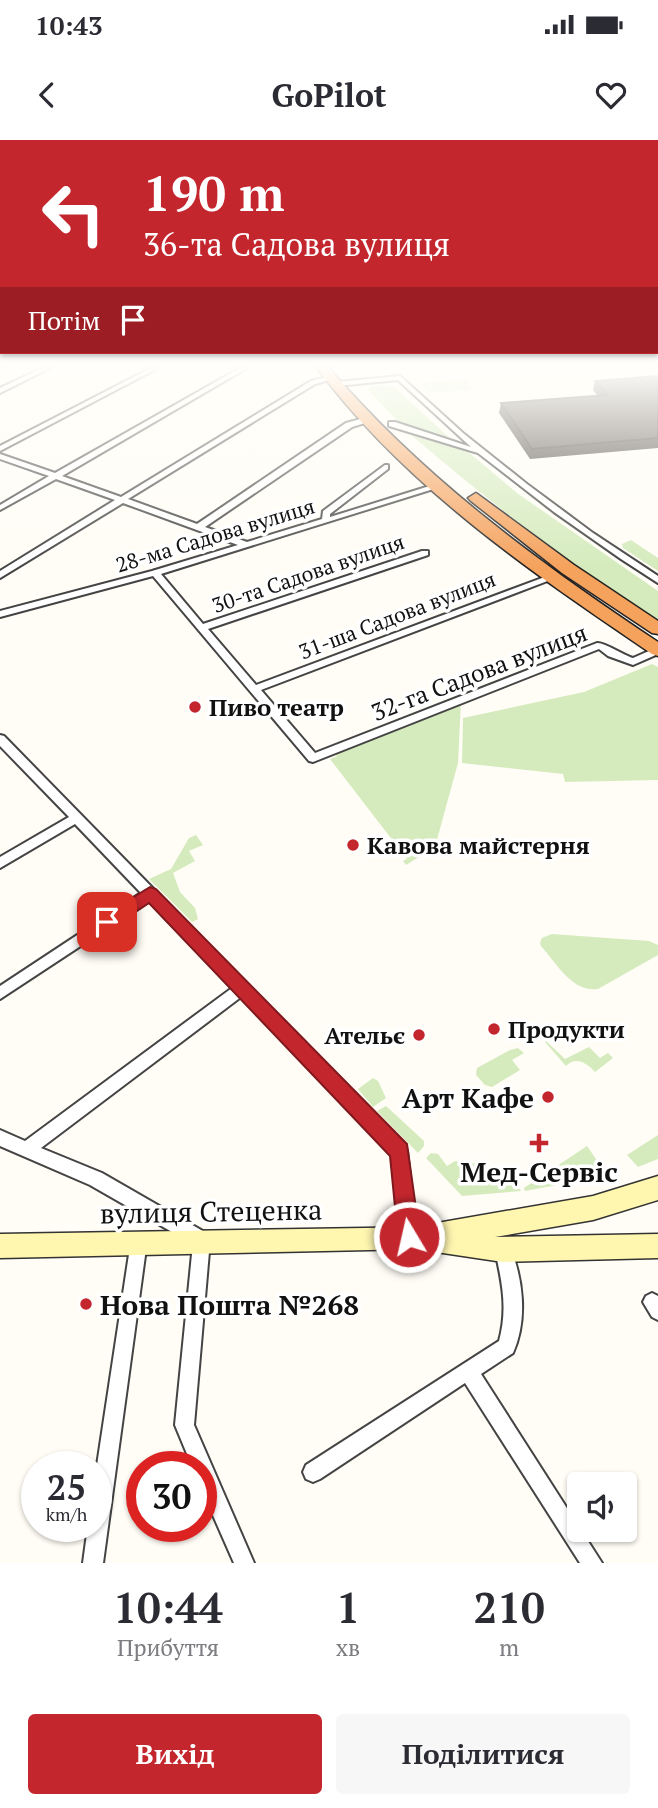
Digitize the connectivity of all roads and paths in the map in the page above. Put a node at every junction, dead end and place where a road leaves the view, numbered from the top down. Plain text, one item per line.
1 (28, 434) edge
2 (129, 434) edge
3 (229, 434) edge
4 (335, 434) edge
5 (384, 434) edge
6 (404, 434) edge
7 (429, 434) edge
8 (461, 434) edge
9 (0, 449) edge
10 (480, 452) junction
11 (0, 456) edge
12 (385, 467) dead end
13 (58, 475) junction
14 (439, 486) junction
15 (125, 499) junction
16 (0, 508) edge
17 (326, 520) junction
18 (199, 527) junction
19 (244, 544) junction
20 (425, 553) dead end
21 (155, 573) junction
22 (0, 575) edge
23 (553, 577) junction
24 (658, 580) edge
25 (0, 614) edge
26 (203, 627) junction
27 (658, 629) edge
28 (658, 650) edge
29 (255, 689) junction
30 (0, 739) edge
31 (5, 753) edge
32 (77, 818) junction
33 (0, 863) edge
34 (150, 894) junction
35 (242, 988) junction
36 (0, 993) edge
37 (0, 1138) edge
38 (27, 1149) junction
39 (658, 1188) edge
40 (416, 1237) junction
41 (202, 1240) junction
42 (139, 1241) junction
43 (0, 1246) edge
44 (658, 1247) edge
45 (503, 1250) junction
46 (468, 1371) junction
47 (313, 1472) dead end
48 (93, 1563) edge
49 (244, 1563) edge
50 (592, 1563) edge

1 - 9 street
2 - 13 street
3 - 15 street
4 - 18 street
5 - 14 highway
6 - 27 highway
7 - 10 street
8 - 10 street
10 - 24 street
11 - 13 street
12 - 17 street
13 - 15 street
13 - 16 street
14 - 17 street, 28-ма Садова вулиця
14 - 23 highway
15 - 18 street
15 - 22 street
17 - 19 street, 28-ма Садова вулиця
18 - 19 street
19 - 21 street, 28-ма Садова вулиця
20 - 26 street, 30-та Садова вулиця
21 - 25 street, 28-ма Садова вулиця
21 - 26 street
23 - 28 highway
23 - 29 street, 31-ша Садова вулиця
26 - 29 street
28 - 29 street, 32-га Садова вулиця
30 - 31 street
31 - 32 street
32 - 33 street
32 - 34 street
34 - 35 street
34 - 36 street
35 - 38 street
35 - 40 street
37 - 38 street
38 - 41 street
39 - 40 main road, вулиця Стеценка
40 - 41 main road, вулиця Стеценка
40 - 45 main road, вулиця Стеценка
41 - 42 main road, вулиця Стеценка
41 - 49 street
42 - 43 main road, вулиця Стеценка
42 - 48 street
44 - 45 main road, вулиця Стеценка
45 - 46 street
46 - 47 street
46 - 50 street

